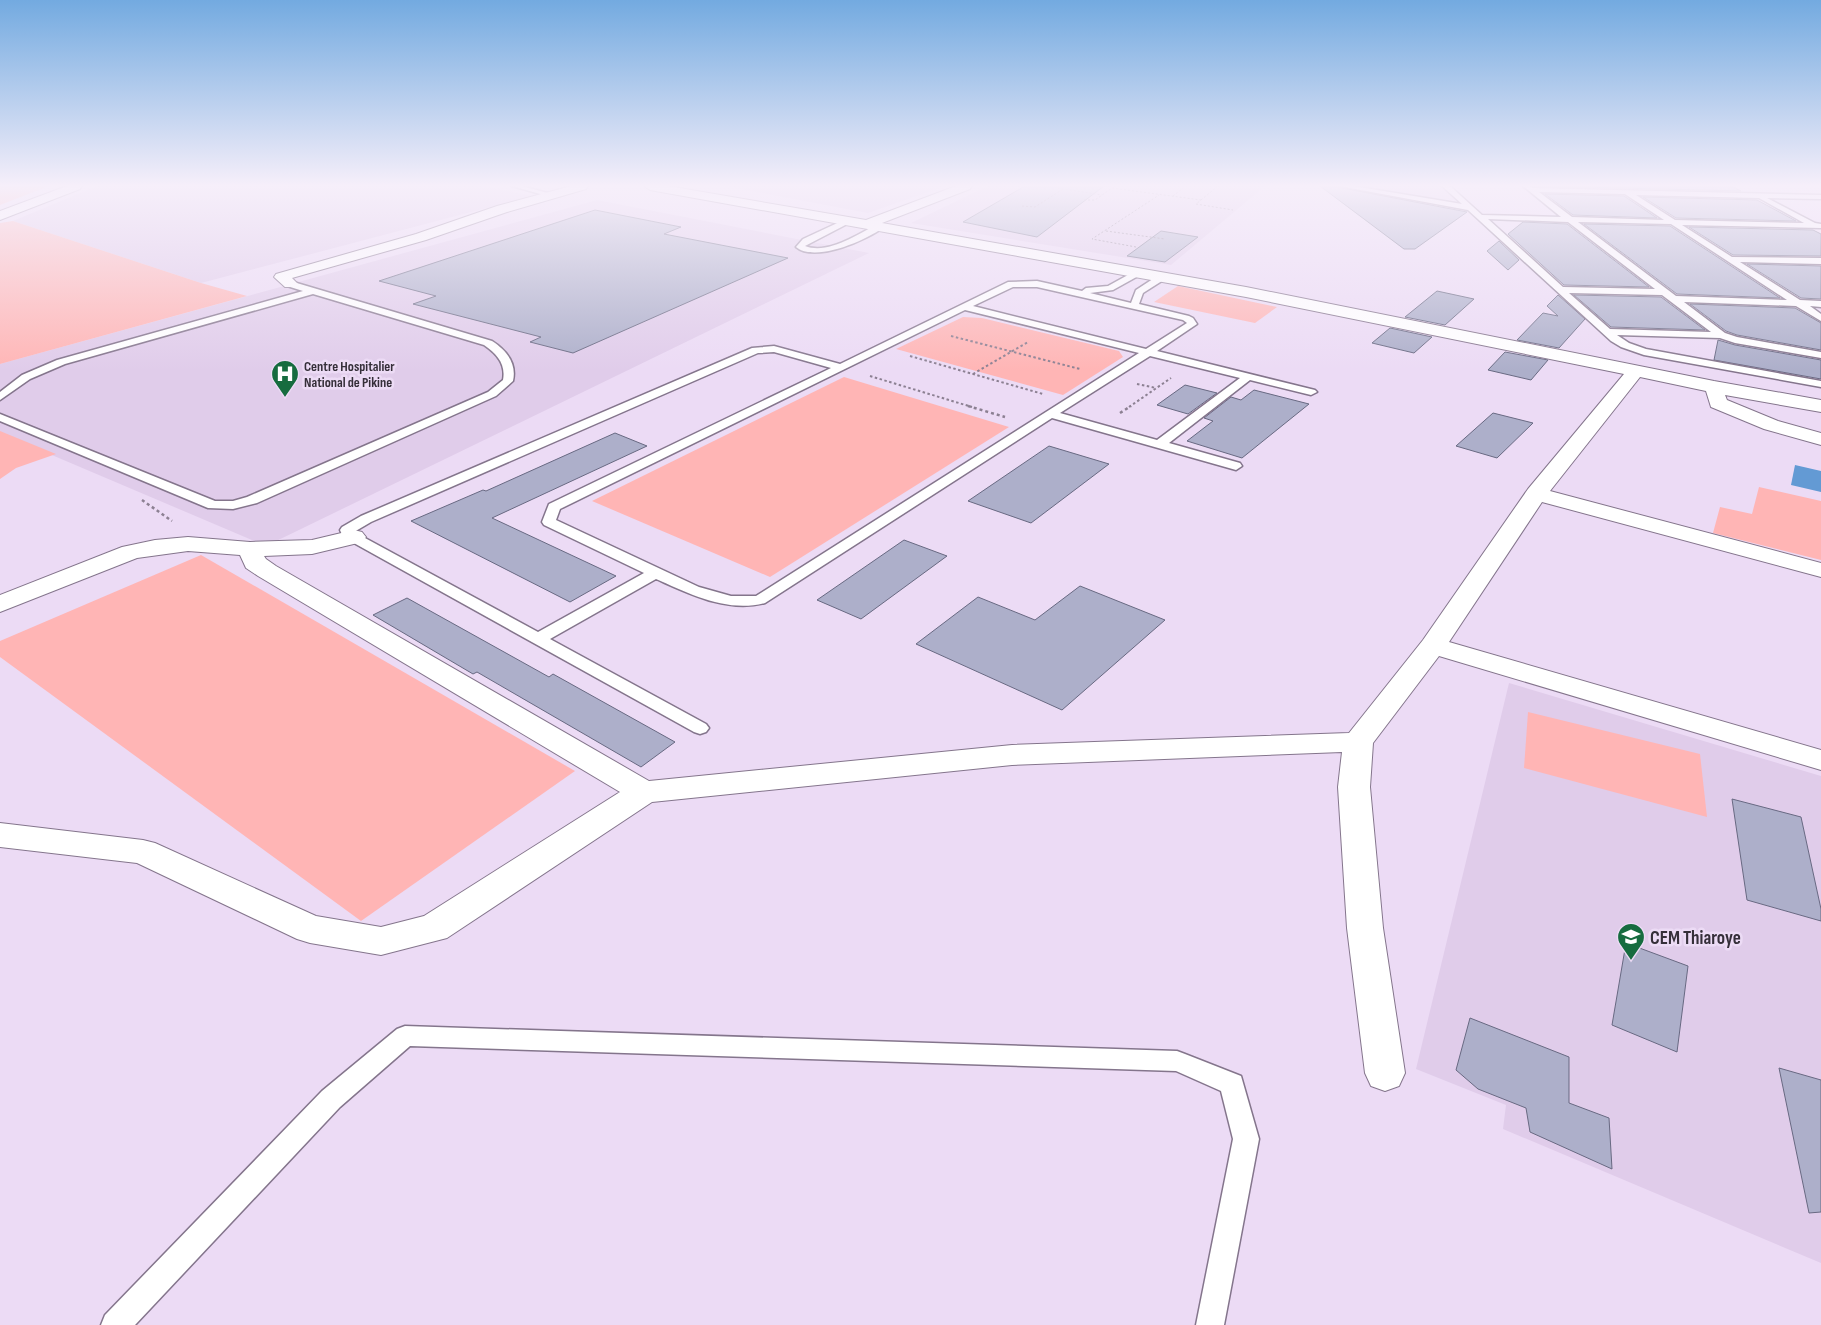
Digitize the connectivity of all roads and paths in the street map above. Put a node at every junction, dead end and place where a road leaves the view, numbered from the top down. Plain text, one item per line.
1 (383, 248) edge
2 (801, 248) edge
3 (830, 248) edge
4 (1000, 248) edge
5 (1515, 248) edge
6 (1607, 248) edge
7 (1713, 248) edge
8 (1729, 258) junction
9 (1821, 261) edge
10 (1137, 273) junction
11 (1162, 277) junction
12 (290, 284) joint
13 (1561, 290) junction
14 (312, 291) junction
15 (1070, 292) junction
16 (1664, 292) junction
17 (1676, 300) junction
18 (1799, 304) junction
19 (1821, 304) edge
20 (1134, 306) junction
21 (964, 307) junction
22 (1821, 318) edge
23 (921, 328) junction
24 (1052, 328) junction
25 (1608, 332) junction
26 (1721, 335) junction
27 (880, 348) junction
28 (1149, 351) junction
29 (1012, 352) junction
30 (1821, 355) edge
31 (1194, 362) junction
32 (840, 367) junction
33 (1636, 371) junction
34 (972, 374) junction
35 (1108, 376) junction
36 (1249, 376) junction
37 (1821, 384) edge
38 (1714, 387) junction
39 (1156, 388) junction
40 (1312, 392) dead end
41 (0, 397) edge
42 (1068, 401) junction
43 (1821, 406) edge
44 (1049, 414) junction
45 (0, 417) edge
46 (1126, 418) dead end
47 (1032, 426) junction
48 (1821, 439) edge
49 (1159, 445) junction
50 (1236, 466) dead end
51 (1536, 494) junction
52 (354, 537) junction
53 (250, 550) junction
54 (1821, 570) edge
55 (655, 573) junction
56 (0, 604) edge
57 (540, 638) junction
58 (1433, 646) junction
59 (700, 728) dead end
60 (1358, 742) junction
61 (1821, 760) edge
62 (644, 792) junction
63 (0, 835) edge
64 (1385, 1073) dead end
65 (115, 1325) edge
66 (1210, 1325) edge

1 - 12 street
2 - 3 lane
4 - 10 street
5 - 13 lane
6 - 16 lane
7 - 8 lane
8 - 9 lane
8 - 18 lane
10 - 11 street
10 - 15 lane
11 - 20 lane
11 - 33 street
12 - 14 lane
13 - 16 lane
13 - 25 lane
14 - 41 lane
14 - 45 lane
15 - 20 lane
15 - 21 lane
16 - 17 lane
17 - 18 lane
17 - 26 lane
18 - 19 lane
18 - 22 lane
20 - 28 lane
21 - 23 lane
21 - 24 lane
23 - 27 lane
23 - 29 path
24 - 28 lane
24 - 29 path
25 - 26 lane
25 - 37 lane
26 - 30 lane
27 - 32 lane
27 - 34 path
28 - 31 lane
28 - 35 lane
29 - 34 path
29 - 35 path
31 - 36 lane
31 - 39 path
32 - 47 path
32 - 52 lane
32 - 55 lane
33 - 38 street
33 - 51 street
34 - 42 path
35 - 39 path
35 - 42 lane
36 - 40 lane
36 - 49 lane
38 - 43 street
38 - 48 street
39 - 46 path
42 - 44 lane
44 - 47 lane
44 - 49 lane
47 - 55 lane
49 - 50 lane
51 - 54 street
51 - 58 street
52 - 53 street
52 - 57 lane
53 - 56 street
53 - 62 street
55 - 57 lane
57 - 59 lane
58 - 60 street
58 - 61 street
60 - 62 street
60 - 64 street
62 - 63 street
65 - 66 lane

